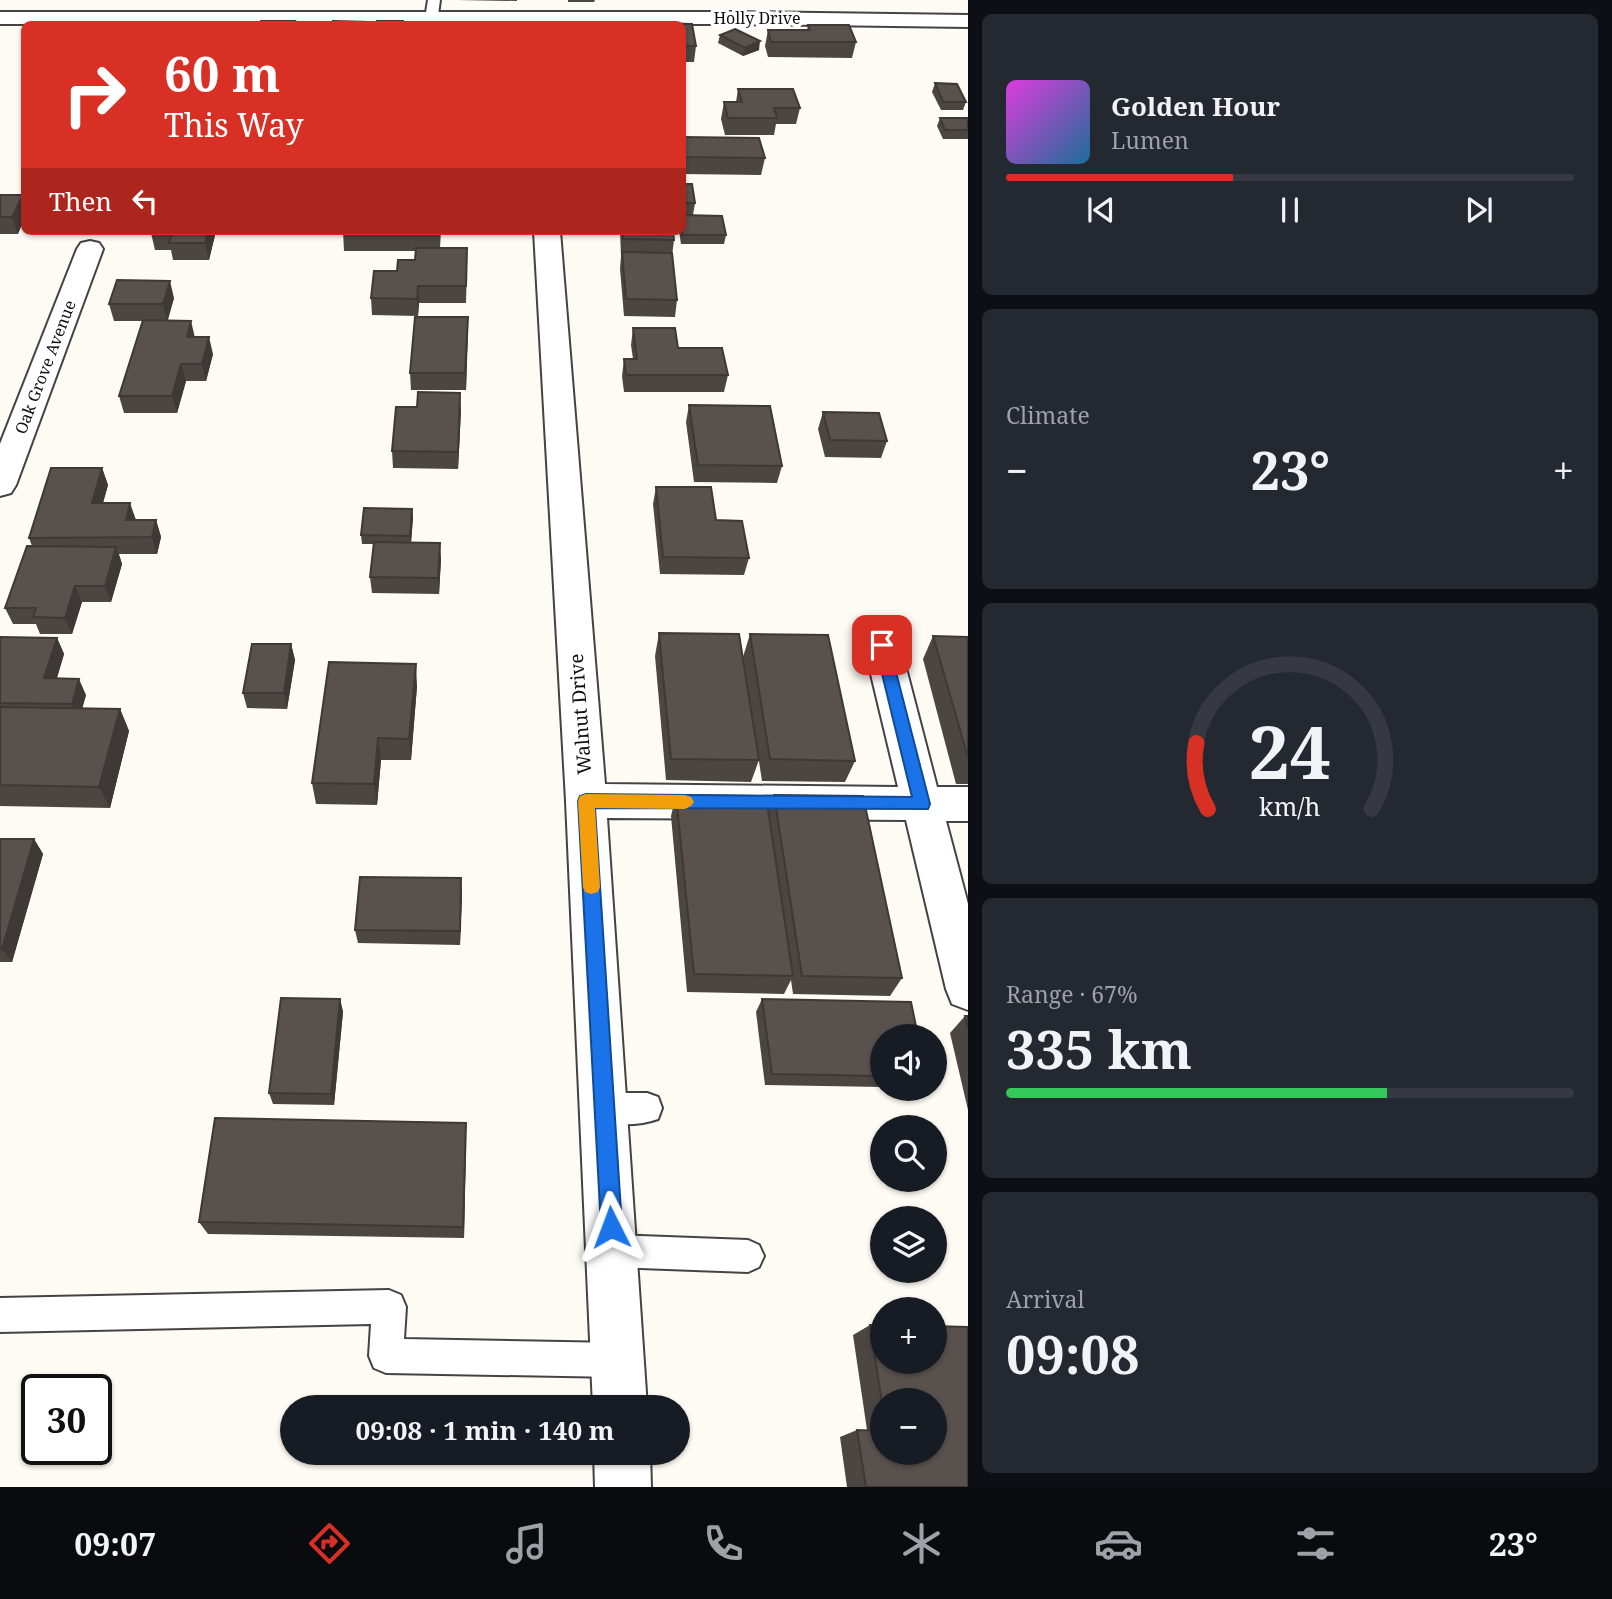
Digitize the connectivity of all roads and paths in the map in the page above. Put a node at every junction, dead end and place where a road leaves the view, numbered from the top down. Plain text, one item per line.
1 (177, 9) edge
2 (732, 9) edge
3 (433, 10) edge
4 (0, 18) edge
5 (525, 21) edge
6 (548, 21) edge
7 (968, 21) edge
8 (547, 235) edge
9 (90, 249) dead end
10 (0, 485) edge
11 (882, 645) dead end
12 (586, 801) junction
13 (922, 804) junction
14 (968, 804) edge
15 (968, 989) edge
16 (604, 1108) junction
17 (647, 1108) dead end
18 (613, 1251) junction
19 (748, 1256) dead end
20 (0, 1315) edge
21 (618, 1360) junction
22 (619, 1395) edge
23 (622, 1465) edge
24 (623, 1487) edge

1 - 3 street, Holly Drive
1 - 4 street, Holly Drive
2 - 6 street, Holly Drive
2 - 7 street, Holly Drive
3 - 5 street, Holly Drive
8 - 12 street, Walnut Drive
9 - 10 street, Oak Grove Avenue
11 - 13 street
12 - 13 street
12 - 16 street, Walnut Drive
13 - 14 street
13 - 15 street
16 - 17 lane
16 - 18 street, Walnut Drive
18 - 19 lane
18 - 21 street, Walnut Drive
20 - 21 lane
21 - 22 street, Walnut Drive
23 - 24 street

